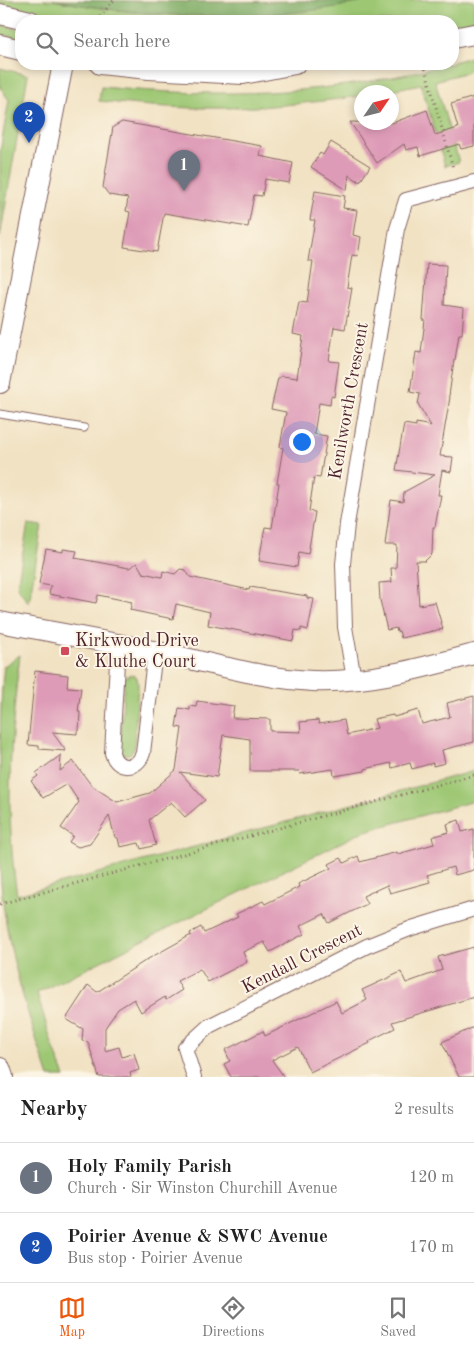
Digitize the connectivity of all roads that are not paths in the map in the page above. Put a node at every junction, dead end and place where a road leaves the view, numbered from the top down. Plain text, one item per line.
1 (0, 14) edge
2 (15, 18) edge
3 (474, 34) edge
4 (459, 37) edge
5 (0, 45) edge
6 (15, 49) edge
7 (61, 70) edge
8 (168, 70) edge
9 (263, 70) edge
10 (474, 182) edge
11 (0, 384) edge
12 (0, 414) edge
13 (84, 428) dead end
14 (0, 622) edge
15 (118, 644) junction
16 (155, 652) junction
17 (474, 654) edge
18 (354, 679) junction
19 (474, 909) edge
20 (0, 1068) edge
21 (3, 1077) edge
22 (194, 1077) edge

1 - 2 main road
3 - 4 main road
5 - 6 main road
7 - 11 main road
8 - 9 main road
10 - 18 street, Kenilworth Crescent
12 - 13 lane
14 - 15 main road
15 - 16 main road
15 - 16 street
16 - 18 main road
17 - 18 main road
19 - 22 street, Kendall Crescent
20 - 21 main road

